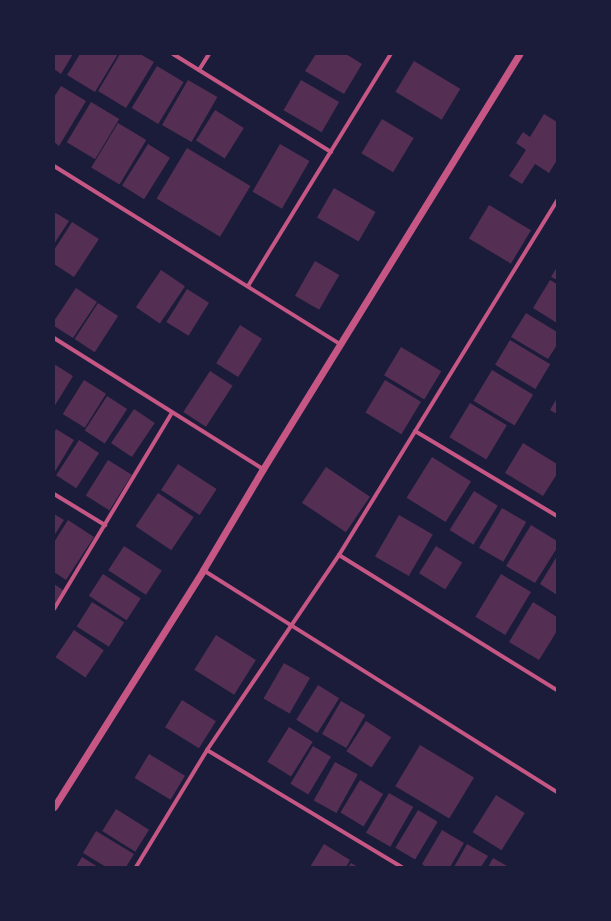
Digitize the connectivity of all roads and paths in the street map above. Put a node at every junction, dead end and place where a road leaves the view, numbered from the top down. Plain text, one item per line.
1 (173, 54) edge
2 (209, 54) edge
3 (390, 54) edge
4 (519, 54) edge
5 (199, 70) junction
6 (331, 152) junction
7 (54, 166) edge
8 (557, 201) edge
9 (248, 286) junction
10 (54, 338) edge
11 (340, 344) junction
12 (172, 413) junction
13 (415, 431) junction
14 (263, 469) junction
15 (54, 494) edge
16 (557, 510) edge
17 (556, 516) edge
18 (105, 525) junction
19 (339, 555) junction
20 (203, 570) junction
21 (54, 609) edge
22 (291, 626) junction
23 (557, 690) edge
24 (207, 750) junction
25 (557, 792) edge
26 (54, 808) edge
27 (136, 867) edge
28 (402, 867) edge

1 - 5 street
2 - 5 street
3 - 6 street
4 - 11 street
5 - 6 street
6 - 9 street
7 - 9 street
8 - 13 street
9 - 11 street
10 - 12 street
11 - 14 street
12 - 14 street
12 - 18 street
13 - 17 street
13 - 19 street
14 - 20 street
15 - 18 street
16 - 17 street
18 - 21 street
19 - 22 street
19 - 23 street
20 - 22 street
20 - 26 street
22 - 24 street
22 - 25 street
24 - 27 street
24 - 28 street

